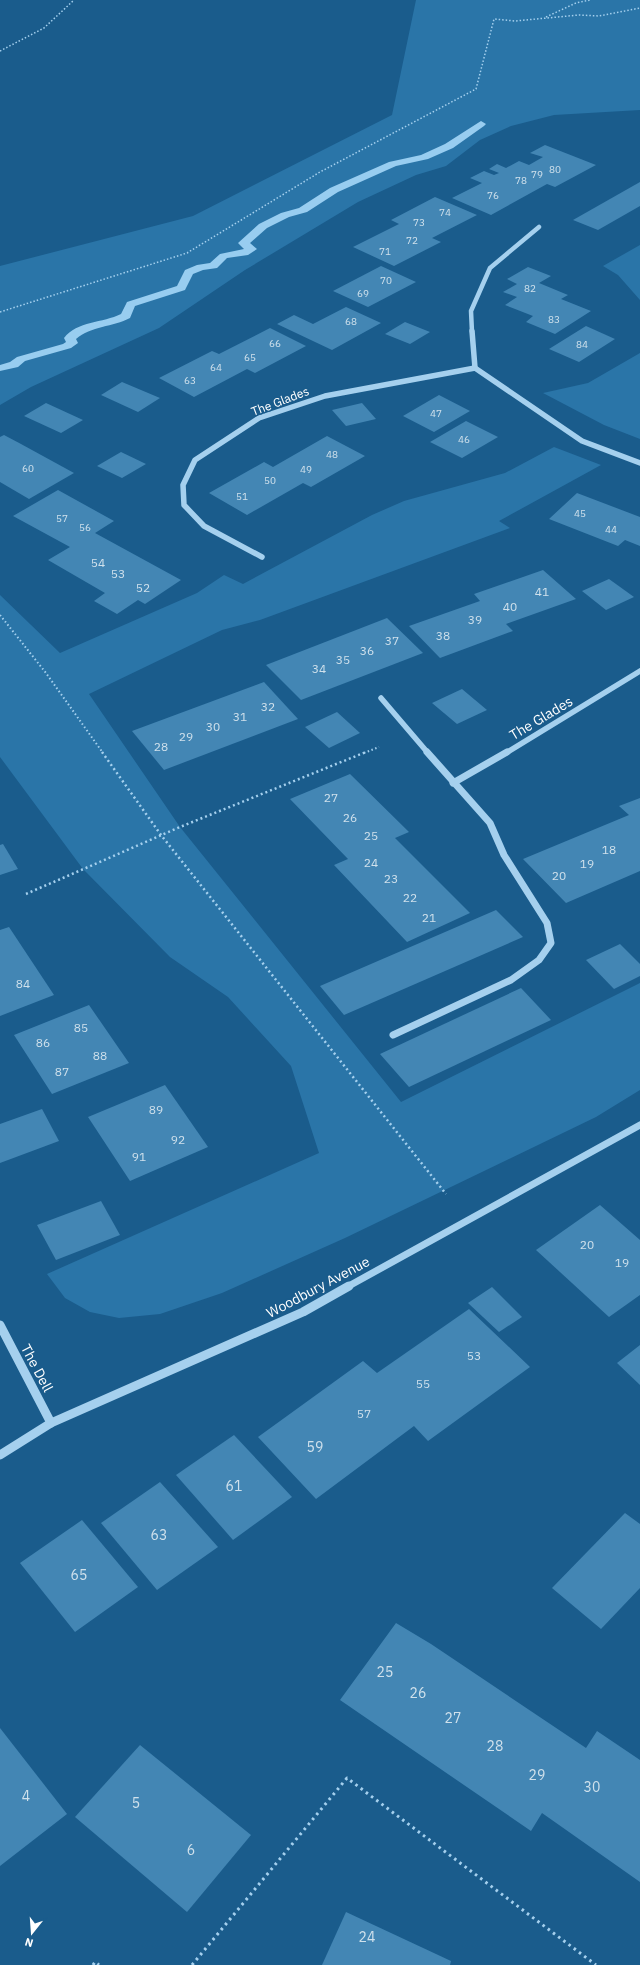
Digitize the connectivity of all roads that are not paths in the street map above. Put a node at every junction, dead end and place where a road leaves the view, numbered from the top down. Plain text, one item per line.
1 (539, 226) dead end
2 (475, 368) junction
3 (640, 463) edge
4 (262, 557) dead end
5 (640, 671) edge
6 (381, 698) dead end
7 (452, 783) junction
8 (394, 1035) dead end
9 (640, 1125) edge
10 (0, 1325) edge
11 (51, 1423) junction
12 (0, 1455) edge

1 - 2 street
2 - 3 street
2 - 4 street, The Glades
5 - 7 street, The Glades
6 - 7 street
7 - 8 street
9 - 11 street, Woodbury Avenue
10 - 11 street, The Dell
11 - 12 street, Woodbury Avenue

